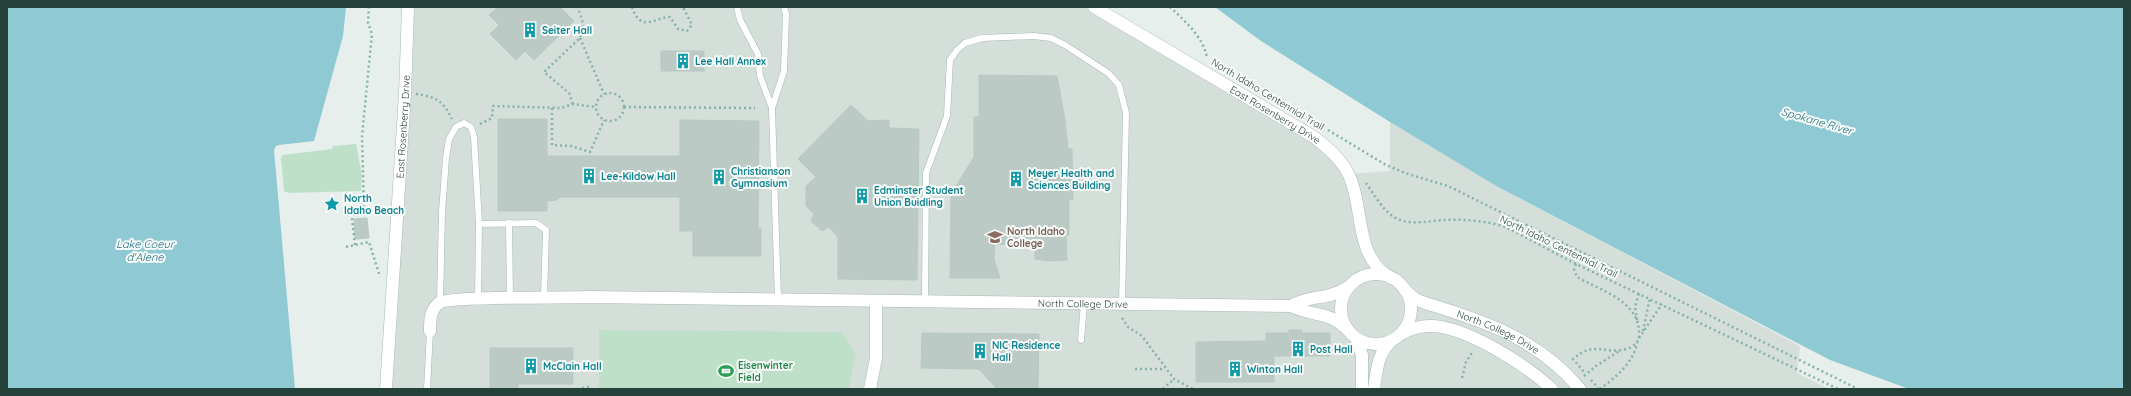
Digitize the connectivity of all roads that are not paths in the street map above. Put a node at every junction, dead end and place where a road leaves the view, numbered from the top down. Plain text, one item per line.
1 (408, 7) edge
2 (737, 7) edge
3 (784, 7) edge
4 (1094, 7) edge
5 (772, 108) junction
6 (509, 223) junction
7 (479, 224) junction
8 (1391, 278) junction
9 (1348, 287) junction
10 (1405, 290) junction
11 (510, 298) junction
12 (544, 298) junction
13 (478, 299) junction
14 (778, 299) junction
15 (876, 301) junction
16 (925, 301) junction
17 (440, 302) junction
18 (1084, 303) junction
19 (1122, 304) junction
20 (1291, 306) junction
21 (430, 331) joint
22 (1352, 334) junction
23 (1396, 337) junction
24 (1081, 340) dead end
25 (1580, 384) edge
26 (386, 389) edge
27 (426, 389) edge
28 (870, 389) edge
29 (1362, 389) edge
30 (1374, 389) edge
31 (1552, 389) edge

1 - 26 street, East Rosenberry Drive
2 - 5 lane
3 - 5 lane
4 - 8 street, East Rosenberry Drive
5 - 14 lane
6 - 7 lane
6 - 11 lane
6 - 12 lane
7 - 13 lane
7 - 17 lane
8 - 9 street
8 - 10 street
9 - 20 street, North College Drive
9 - 22 street
10 - 23 street
10 - 25 street, North College Drive
11 - 12 street, North College Drive
11 - 13 street, North College Drive
12 - 14 street, North College Drive
13 - 17 street, North College Drive
14 - 15 street, North College Drive
15 - 16 street, North College Drive
15 - 28 street
16 - 18 street, North College Drive
16 - 19 lane
17 - 21 street
18 - 19 street, North College Drive
18 - 24 lane
19 - 20 street, North College Drive
20 - 22 street, North College Drive
21 - 27 lane
22 - 23 street
22 - 29 street
23 - 30 street
23 - 31 street, North College Drive

